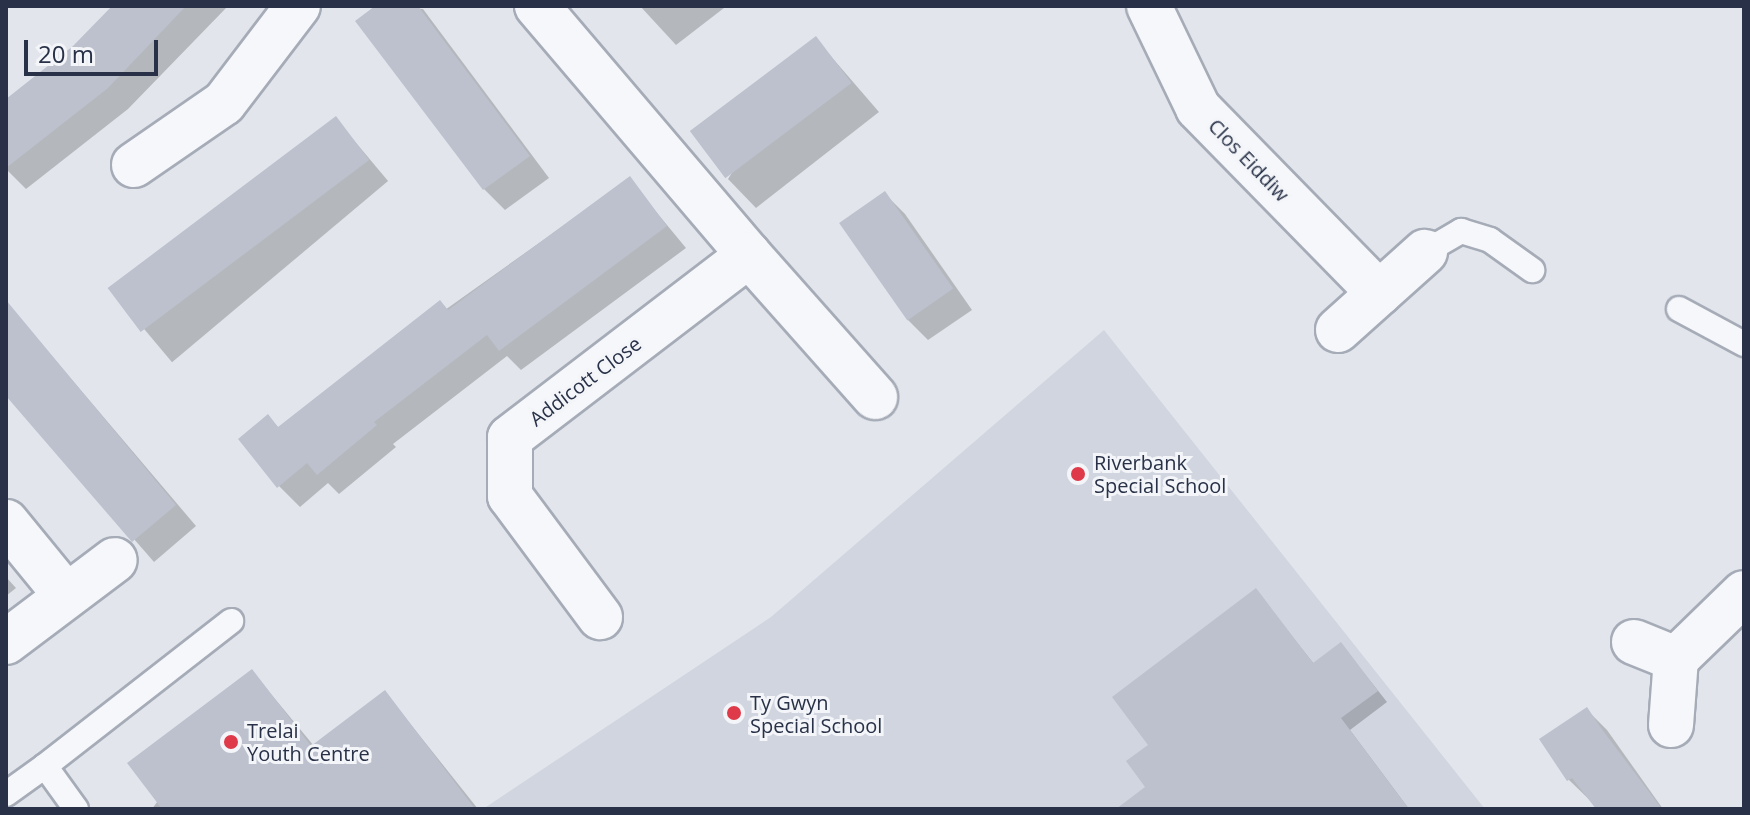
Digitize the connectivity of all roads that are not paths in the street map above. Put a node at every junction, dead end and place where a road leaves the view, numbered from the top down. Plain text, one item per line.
1 (298, 6) edge
2 (537, 6) edge
3 (1149, 6) edge
4 (134, 165) dead end
5 (1425, 252) joint
6 (749, 255) junction
7 (1532, 270) dead end
8 (1379, 293) junction
9 (1679, 309) dead end
10 (1338, 330) dead end
11 (1744, 344) edge
12 (875, 397) dead end
13 (6, 522) edge
14 (115, 560) dead end
15 (1744, 593) edge
16 (65, 594) junction
17 (600, 617) dead end
18 (231, 621) dead end
19 (6, 642) edge
20 (1634, 642) dead end
21 (1676, 659) junction
22 (1671, 725) dead end
23 (45, 766) junction
24 (6, 794) edge
25 (76, 809) edge

1 - 4 street
2 - 6 street
3 - 8 street, Clos Eiddiw
5 - 7 lane
5 - 8 street
6 - 12 street
6 - 17 street, Addicott Close
8 - 10 street
9 - 11 lane
13 - 16 street
14 - 16 street
15 - 21 street
16 - 19 street
18 - 23 lane
20 - 21 street
21 - 22 street
23 - 24 lane
23 - 25 lane

